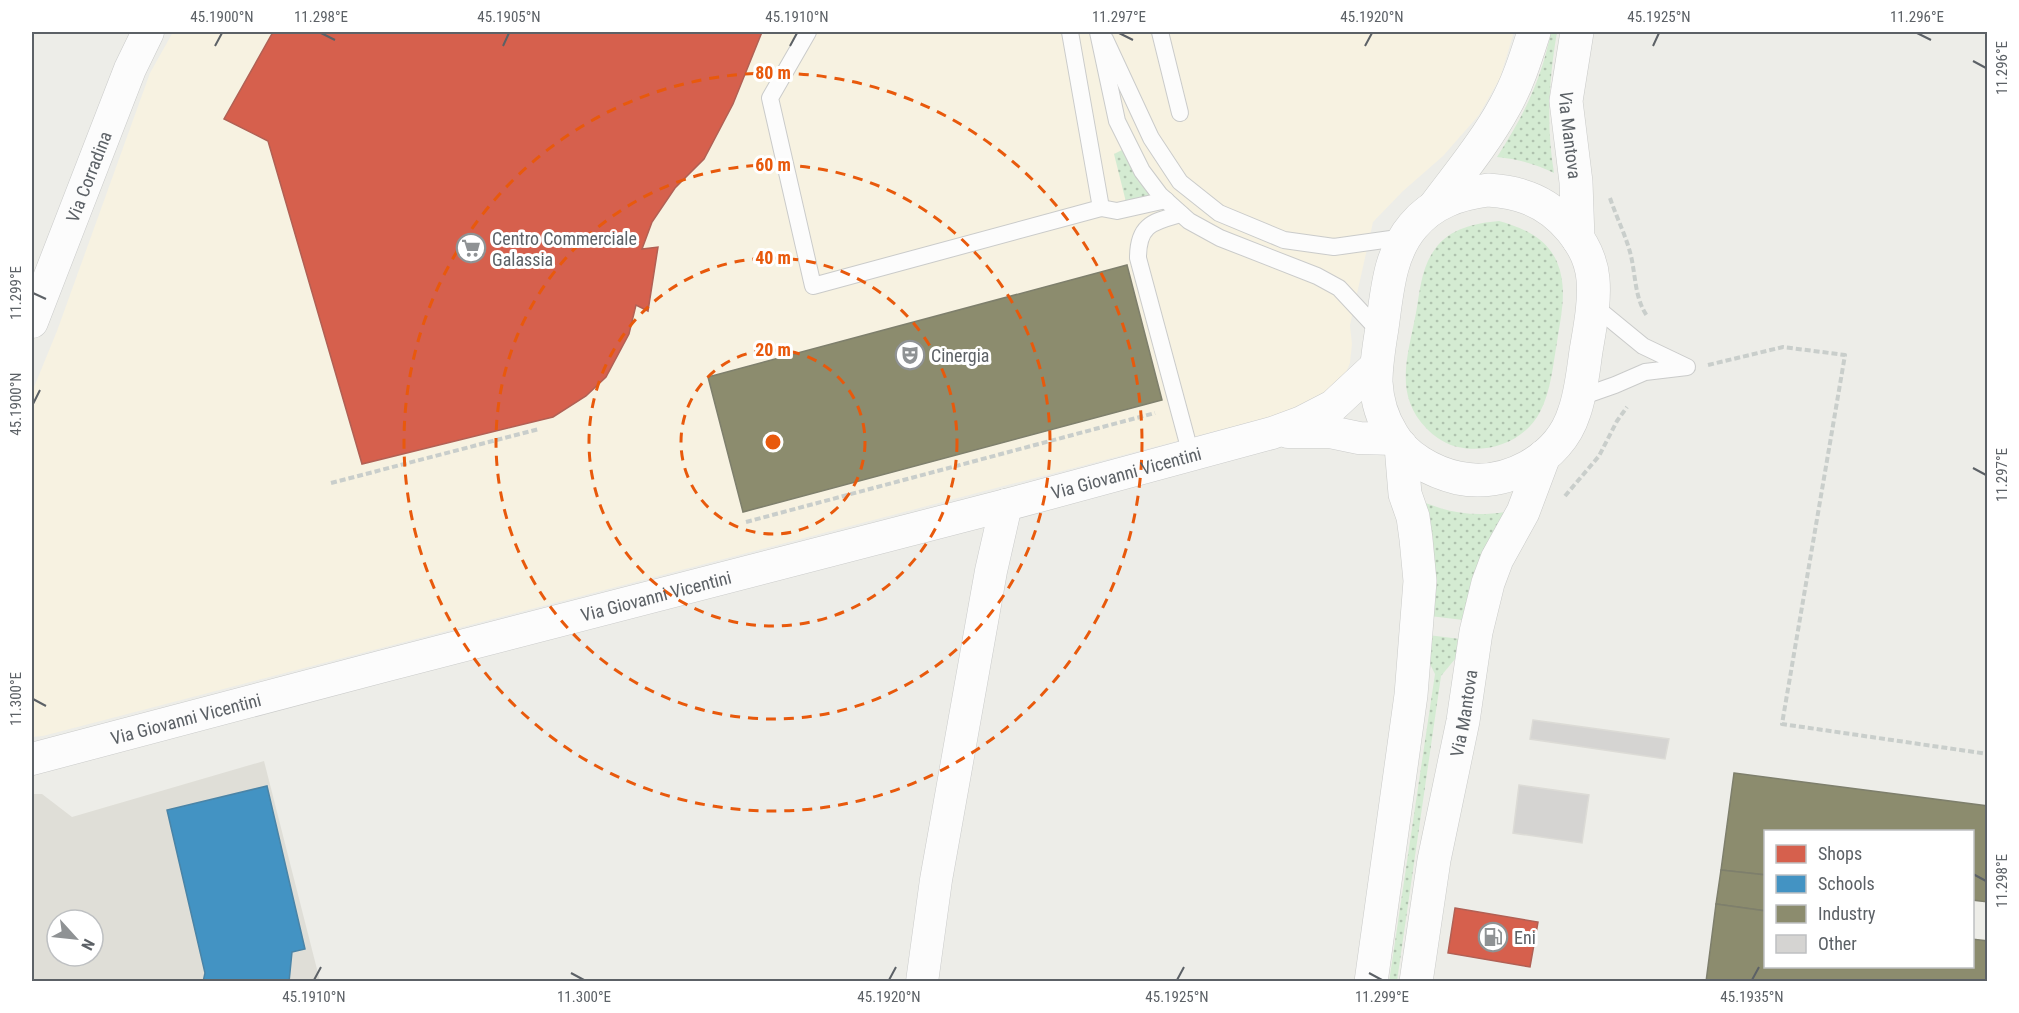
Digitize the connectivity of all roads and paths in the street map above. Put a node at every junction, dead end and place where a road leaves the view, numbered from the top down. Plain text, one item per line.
1 (148, 32) edge
2 (808, 32) edge
3 (1070, 32) edge
4 (1100, 32) edge
5 (1160, 32) edge
6 (1534, 32) edge
7 (1576, 32) edge
8 (1180, 113) dead end
9 (1166, 200) junction
10 (1434, 207) junction
11 (1101, 208) junction
12 (1181, 214) junction
13 (1405, 237) junction
14 (1578, 239) junction
15 (1593, 305) junction
16 (32, 322) edge
17 (1381, 333) junction
18 (1377, 365) junction
19 (1687, 367) junction
20 (1578, 398) junction
21 (1155, 413) dead end
22 (539, 429) dead end
23 (1272, 433) junction
24 (1398, 442) junction
25 (1191, 455) junction
26 (1544, 456) junction
27 (332, 483) dead end
28 (1006, 505) junction
29 (746, 522) dead end
30 (1988, 754) edge
31 (34, 757) edge
32 (921, 981) edge
33 (1371, 981) edge
34 (1416, 981) edge

1 - 16 street, Via Corradina
2 - 11 lane
3 - 11 lane
4 - 9 lane
4 - 13 lane
5 - 8 lane
6 - 10 main road, Via Mantova
7 - 14 main road, Via Mantova
9 - 11 lane
9 - 12 lane
10 - 13 main road, Via Mantova
10 - 14 main road, Via Mantova
12 - 17 lane
12 - 25 lane
13 - 17 main road, Via Mantova
14 - 15 main road, Via Mantova
15 - 19 lane
15 - 20 main road, Via Mantova
17 - 18 main road, Via Mantova
18 - 23 street, Via Giovanni Vicentini
18 - 24 main road, Via Mantova
19 - 20 lane
19 - 30 path
20 - 26 main road, Via Mantova
21 - 29 path
22 - 27 path
23 - 24 street, Via Giovanni Vicentini
23 - 25 street, Via Giovanni Vicentini
24 - 26 main road, Via Mantova
24 - 33 main road, Via Mantova
25 - 28 street, Via Giovanni Vicentini
26 - 34 main road, Via Mantova
28 - 31 street, Via Giovanni Vicentini
28 - 32 street

